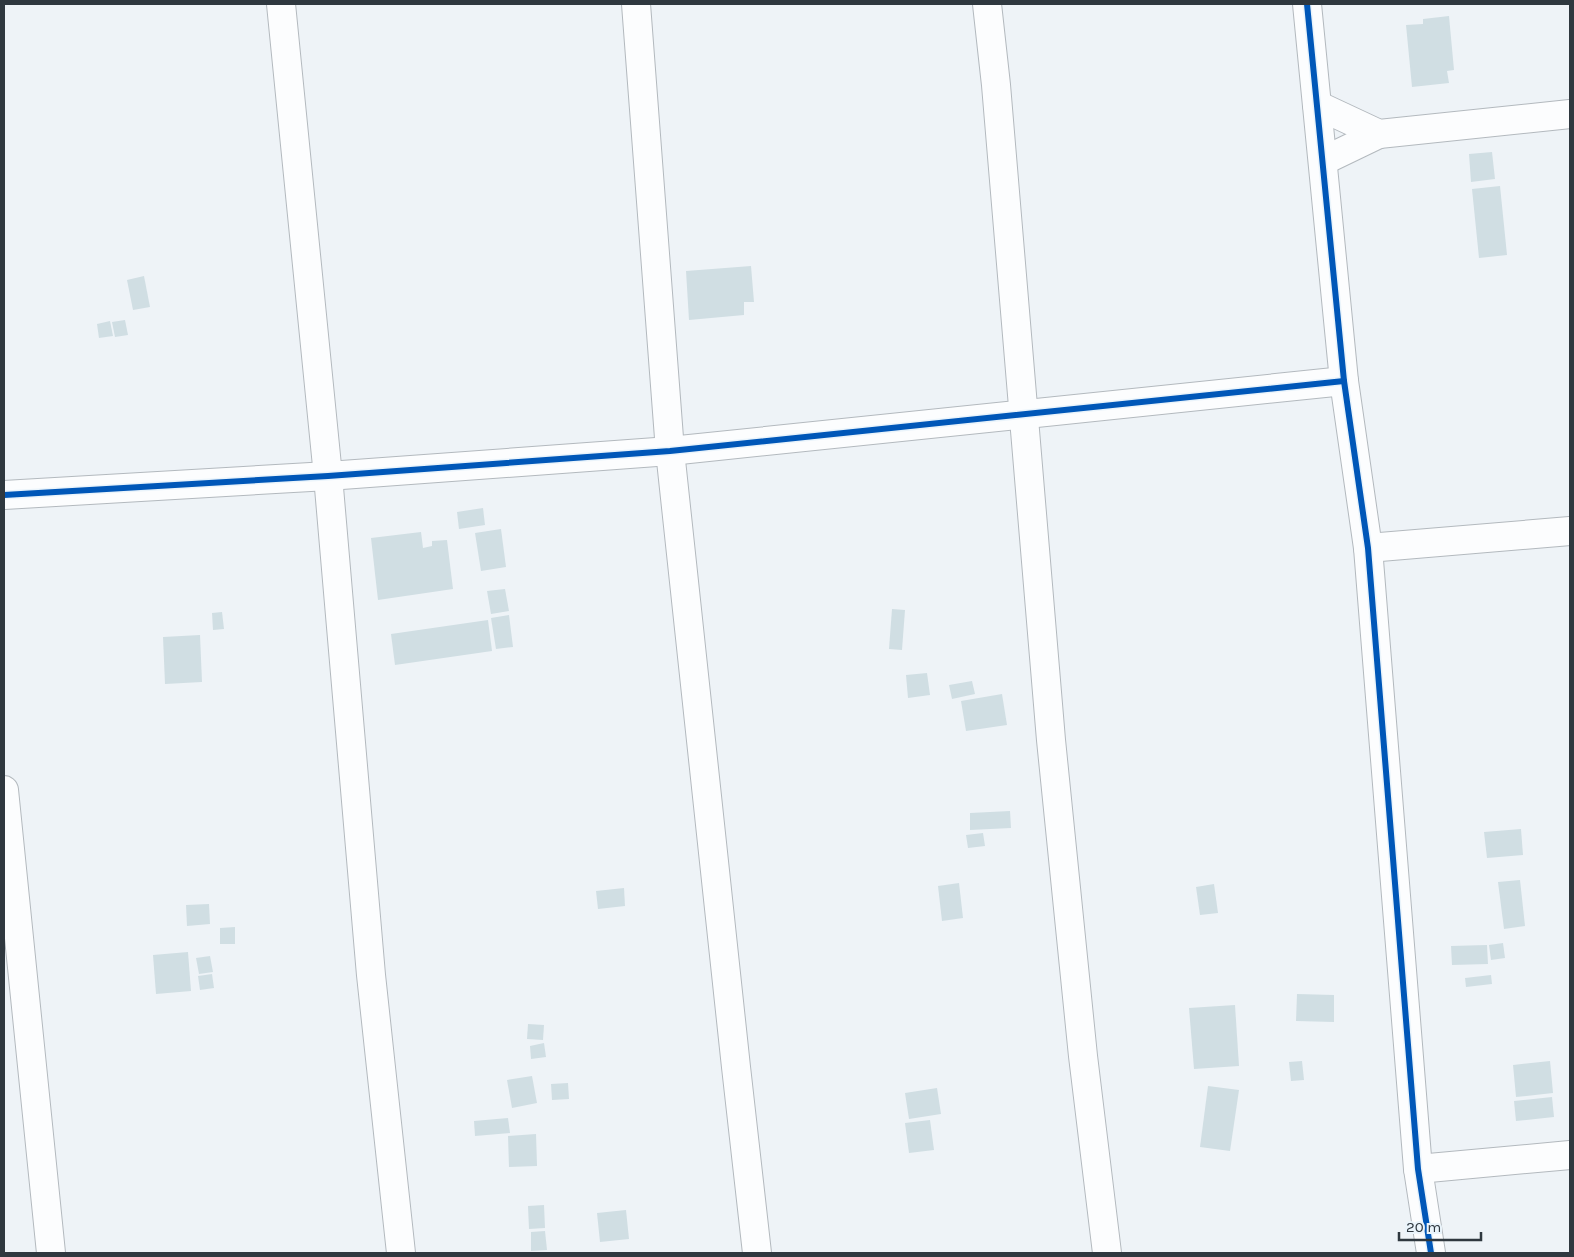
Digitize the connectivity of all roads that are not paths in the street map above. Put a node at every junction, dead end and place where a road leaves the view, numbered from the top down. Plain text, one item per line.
1 (281, 4) edge
2 (636, 4) edge
3 (988, 4) edge
4 (1307, 4) edge
5 (1316, 105) junction
6 (1570, 114) edge
7 (1379, 134) junction
8 (1323, 161) junction
9 (1344, 381) junction
10 (1023, 413) junction
11 (670, 450) junction
12 (328, 476) junction
13 (4, 495) edge
14 (1570, 530) edge
15 (1368, 548) junction
16 (4, 790) edge
17 (1570, 1154) edge
18 (1418, 1169) junction
19 (51, 1253) edge
20 (401, 1253) edge
21 (757, 1253) edge
22 (1107, 1253) edge
23 (1431, 1253) edge

1 - 12 street
2 - 11 street
3 - 10 street
4 - 5 street
5 - 7 street
5 - 8 street
6 - 7 street
7 - 8 street
8 - 9 street
9 - 10 street
9 - 15 street
10 - 11 street
10 - 22 street
11 - 12 street
11 - 21 street
12 - 13 street
12 - 20 street
14 - 15 street
15 - 18 street
16 - 19 street
17 - 18 street
18 - 23 street

